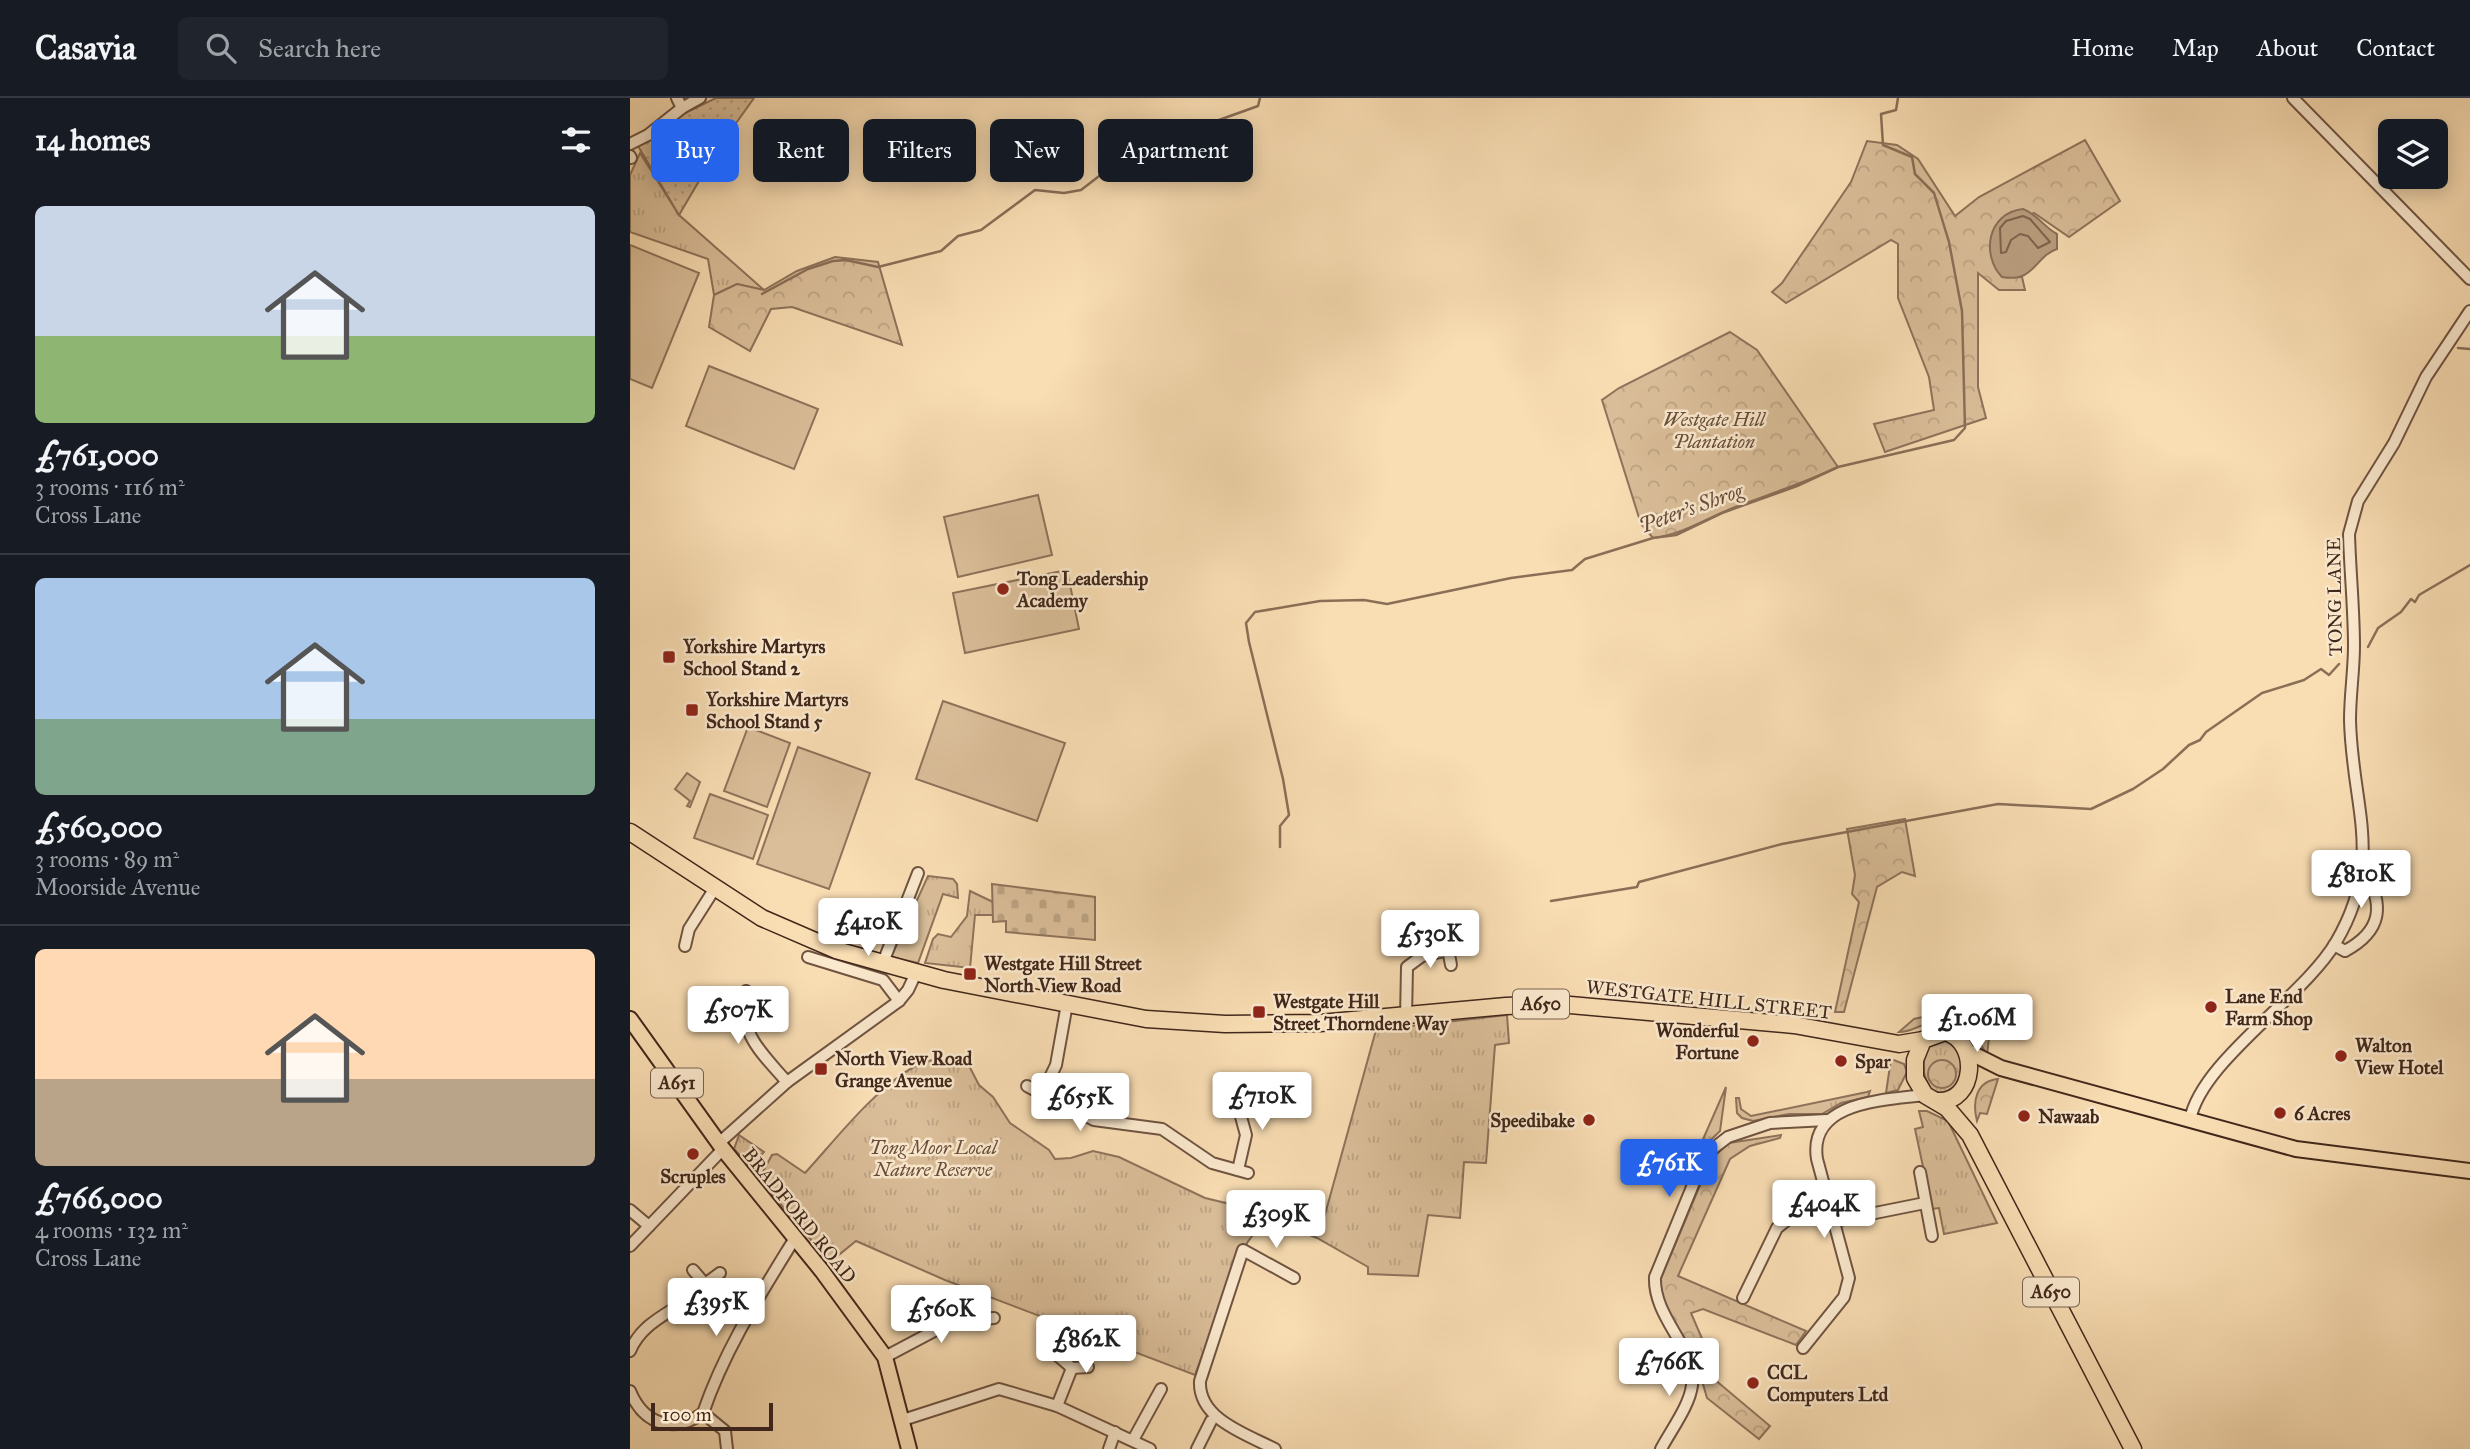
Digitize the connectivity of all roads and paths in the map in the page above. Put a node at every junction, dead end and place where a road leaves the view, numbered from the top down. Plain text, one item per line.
1 (700, 98) edge
2 (2293, 98) edge
3 (680, 103) edge
4 (630, 144) edge
5 (2470, 279) edge
6 (2470, 312) edge
7 (630, 832) edge
8 (2364, 871) junction
9 (918, 873) dead end
10 (715, 888) junction
11 (1444, 928) dead end
12 (2334, 945) junction
13 (685, 946) dead end
14 (1449, 950) junction
15 (808, 957) dead end
16 (882, 965) junction
17 (1451, 965) dead end
18 (916, 973) junction
19 (746, 991) dead end
20 (899, 1001) junction
21 (1067, 1004) junction
22 (1406, 1017) junction
23 (630, 1019) edge
24 (1923, 1040) junction
25 (1899, 1044) junction
26 (1967, 1051) junction
27 (2001, 1068) junction
28 (1915, 1073) junction
29 (787, 1082) junction
30 (1965, 1085) junction
31 (1027, 1086) dead end
32 (1042, 1094) junction
33 (1235, 1095) dead end
34 (1931, 1098) junction
35 (1896, 1099) junction
36 (1827, 1120) junction
37 (2190, 1120) junction
38 (1791, 1122) junction
39 (1818, 1134) junction
40 (1970, 1135) junction
41 (721, 1146) junction
42 (1920, 1171) dead end
43 (2470, 1171) edge
44 (1925, 1203) junction
45 (1830, 1205) junction
46 (630, 1210) edge
47 (1835, 1221) junction
48 (649, 1226) junction
49 (1932, 1236) dead end
50 (795, 1238) junction
51 (630, 1246) edge
52 (693, 1270) dead end
53 (720, 1273) dead end
54 (1294, 1278) dead end
55 (705, 1284) junction
56 (1743, 1298) dead end
57 (993, 1318) dead end
58 (1803, 1348) dead end
59 (630, 1351) edge
60 (1058, 1356) dead end
61 (885, 1357) junction
62 (1088, 1367) dead end
63 (1072, 1368) junction
64 (1161, 1389) dead end
65 (630, 1391) edge
66 (1057, 1406) junction
67 (703, 1413) junction
68 (903, 1420) junction
69 (1211, 1421) dead end
70 (1115, 1432) junction
71 (1133, 1440) junction
72 (727, 1449) edge
73 (909, 1449) edge
74 (1109, 1449) edge
75 (1150, 1449) edge
76 (1197, 1449) edge
77 (1275, 1449) edge
78 (1661, 1449) edge
79 (2133, 1449) edge

1 - 3 street
2 - 5 street
3 - 4 street
6 - 8 street, TONG LANE
7 - 10 highway, WESTGATE HILL STREET / A650
8 - 12 street, TONG LANE
8 - 12 street, TONG LANE
9 - 16 street
10 - 13 street
10 - 16 highway, WESTGATE HILL STREET / A650
11 - 14 street
12 - 37 street, TONG LANE
14 - 17 street
14 - 22 street
15 - 20 street
16 - 18 highway, WESTGATE HILL STREET / A650
18 - 20 street
18 - 21 highway, WESTGATE HILL STREET / A650
19 - 29 street
20 - 29 street
21 - 22 highway, WESTGATE HILL STREET / A650
21 - 32 street
22 - 25 highway, WESTGATE HILL STREET / A650
23 - 41 main road, BRADFORD ROAD / A651
24 - 25 highway, WESTGATE HILL STREET / A650
24 - 26 highway, A650
24 - 28 highway
25 - 28 highway, A650
26 - 27 main road
26 - 30 highway, A650
27 - 30 main road
27 - 37 main road
28 - 34 highway, A650
28 - 35 street
29 - 41 street
30 - 34 highway
30 - 40 highway, A650
31 - 32 street
32 - 33 street
34 - 35 street
34 - 40 highway, A650
35 - 36 street
36 - 38 street
36 - 39 street
37 - 43 main road
38 - 39 street
38 - 78 street
39 - 45 street
40 - 79 highway, A650
41 - 48 street
41 - 50 main road, BRADFORD ROAD / A651
42 - 44 street
44 - 47 street
44 - 49 street
45 - 47 street
45 - 56 street
46 - 48 street
47 - 58 street
48 - 51 street
50 - 61 main road, BRADFORD ROAD / A651
50 - 67 street
52 - 55 street
53 - 55 street
54 - 77 street
55 - 59 street
57 - 61 street
60 - 63 street
61 - 68 main road, BRADFORD ROAD / A651
62 - 63 street
63 - 66 street
64 - 71 street
65 - 67 street
66 - 68 street
66 - 70 street
67 - 72 street
68 - 73 main road, BRADFORD ROAD / A651
69 - 76 street
70 - 71 street
70 - 74 street
71 - 75 street

